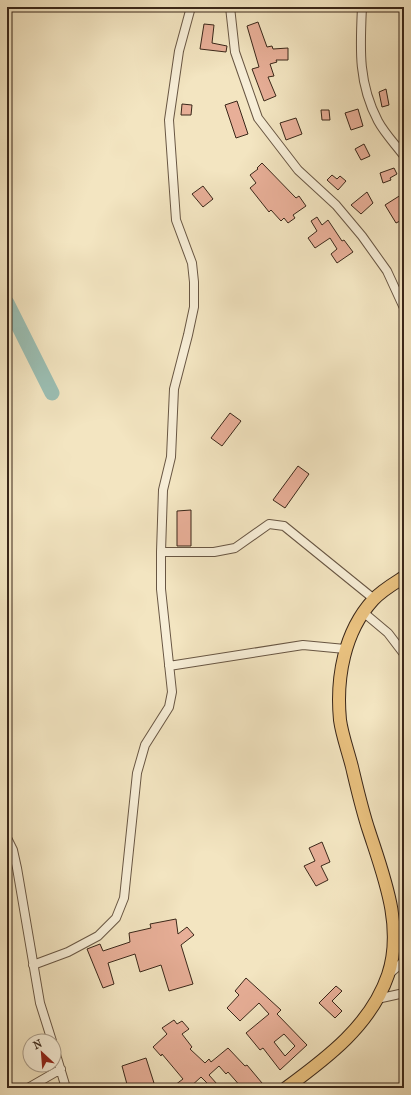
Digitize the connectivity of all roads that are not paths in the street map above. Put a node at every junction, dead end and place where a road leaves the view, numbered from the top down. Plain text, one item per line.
1 (191, 7) edge
2 (230, 7) edge
3 (362, 7) edge
4 (404, 156) edge
5 (404, 308) edge
6 (160, 552) junction
7 (404, 577) edge
8 (374, 599) junction
9 (363, 612) junction
10 (346, 649) junction
11 (404, 654) edge
12 (169, 666) junction
13 (7, 838) edge
14 (404, 961) edge
15 (33, 965) junction
16 (388, 975) junction
17 (404, 993) edge
18 (377, 999) junction
19 (49, 1033) edge
20 (53, 1073) edge
21 (61, 1073) edge
22 (28, 1088) edge
23 (66, 1088) edge
24 (286, 1088) edge

1 - 6 street
2 - 5 street
3 - 4 street
6 - 8 street
6 - 12 street
7 - 8 main road
8 - 9 main road
9 - 10 main road
9 - 11 street
10 - 12 street
10 - 16 main road
12 - 15 street
13 - 15 street
14 - 16 street
15 - 19 street
16 - 18 main road
17 - 18 street
18 - 24 main road
20 - 22 street
21 - 23 street

